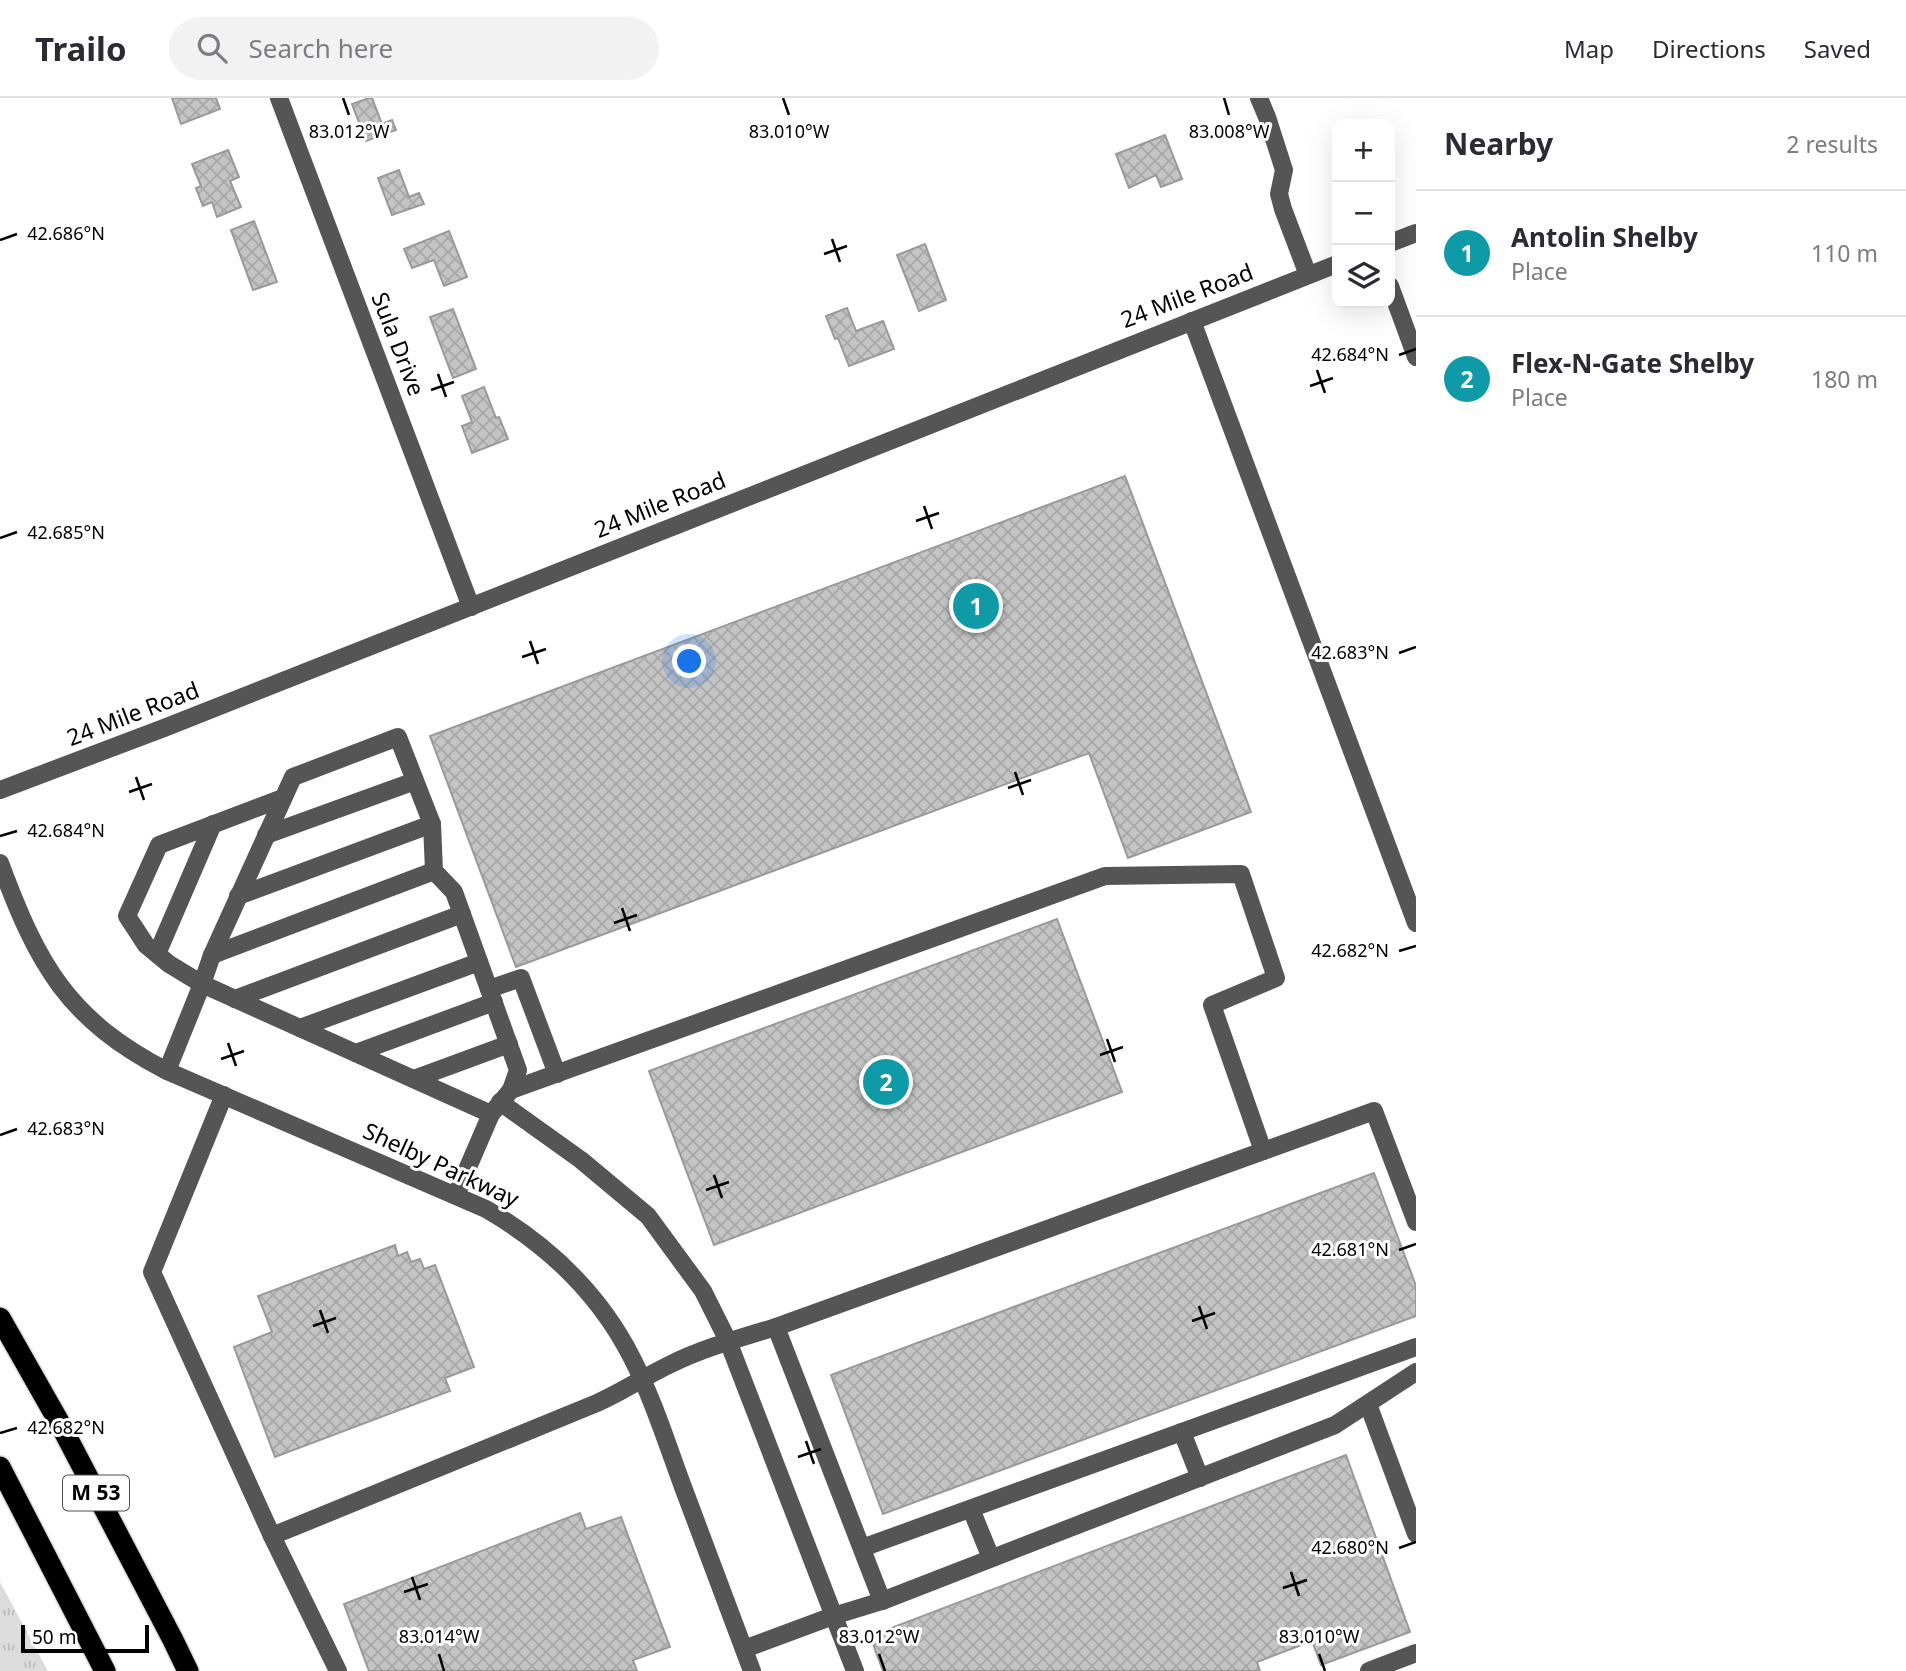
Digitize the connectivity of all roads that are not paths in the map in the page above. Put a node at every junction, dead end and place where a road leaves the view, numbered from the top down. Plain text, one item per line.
1 (279, 98) edge
2 (1259, 98) edge
3 (1416, 233) edge
4 (1395, 241) edge
5 (1332, 266) edge
6 (1308, 275) junction
7 (1395, 300) edge
8 (1192, 321) junction
9 (1416, 357) edge
10 (471, 607) junction
11 (415, 780) junction
12 (0, 790) edge
13 (284, 798) junction
14 (213, 824) junction
15 (432, 824) junction
16 (266, 835) junction
17 (0, 863) edge
18 (434, 871) junction
19 (239, 896) junction
20 (462, 914) junction
21 (1416, 923) edge
22 (158, 954) junction
23 (212, 955) junction
24 (479, 962) junction
25 (202, 984) junction
26 (491, 996) junction
27 (235, 999) junction
28 (300, 1028) junction
29 (509, 1044) junction
30 (356, 1053) junction
31 (167, 1071) junction
32 (557, 1074) junction
33 (414, 1079) junction
34 (224, 1095) junction
35 (500, 1102) junction
36 (1264, 1151) junction
37 (456, 1195) junction
38 (1416, 1222) edge
39 (0, 1318) edge
40 (776, 1327) junction
41 (729, 1341) junction
42 (1416, 1347) edge
43 (1416, 1372) edge
44 (642, 1380) junction
45 (1368, 1404) junction
46 (1182, 1432) junction
47 (0, 1467) edge
48 (1199, 1478) junction
49 (971, 1509) junction
50 (1416, 1534) edge
51 (272, 1536) junction
52 (862, 1548) junction
53 (991, 1558) junction
54 (882, 1601) junction
55 (833, 1616) junction
56 (744, 1649) junction
57 (1416, 1653) edge
58 (105, 1671) edge
59 (188, 1671) edge
60 (338, 1671) edge
61 (752, 1671) edge
62 (855, 1671) edge
63 (1369, 1671) edge

1 - 10 street, Sula Drive
2 - 6 street
3 - 4 street
5 - 6 street, 24 Mile Road
6 - 8 street, 24 Mile Road
7 - 9 street
8 - 10 street, 24 Mile Road
8 - 21 street
10 - 12 street, 24 Mile Road
11 - 13 street
11 - 15 street
11 - 16 street
13 - 14 street
13 - 16 street
14 - 22 street
14 - 22 street
15 - 18 street
15 - 19 street
16 - 19 street
17 - 31 street, Shelby Parkway
18 - 20 street
18 - 23 street
19 - 23 street
20 - 24 street
20 - 27 street
22 - 25 street
23 - 25 street
24 - 26 street
24 - 28 street
25 - 27 street
25 - 31 street
26 - 29 street
26 - 30 street
26 - 32 street
27 - 28 street
28 - 30 street
29 - 33 street
29 - 35 street
30 - 33 street
31 - 34 street, Shelby Parkway
32 - 35 street
32 - 36 street
33 - 35 street
34 - 37 street, Shelby Parkway
34 - 51 street
35 - 37 street
35 - 41 street
36 - 38 street
36 - 40 street
37 - 44 street, Shelby Parkway
39 - 59 highway, M 53
40 - 41 street
40 - 52 street
41 - 44 street
41 - 55 street
42 - 46 street
43 - 45 street
44 - 51 street
44 - 56 street, Shelby Parkway
45 - 48 street
45 - 50 street
46 - 48 street
46 - 49 street
47 - 58 highway
48 - 53 street
49 - 52 street
49 - 53 street
51 - 60 street
52 - 54 street
53 - 54 street
54 - 55 street
55 - 56 street
55 - 62 street
56 - 61 street, Shelby Parkway
57 - 63 street

